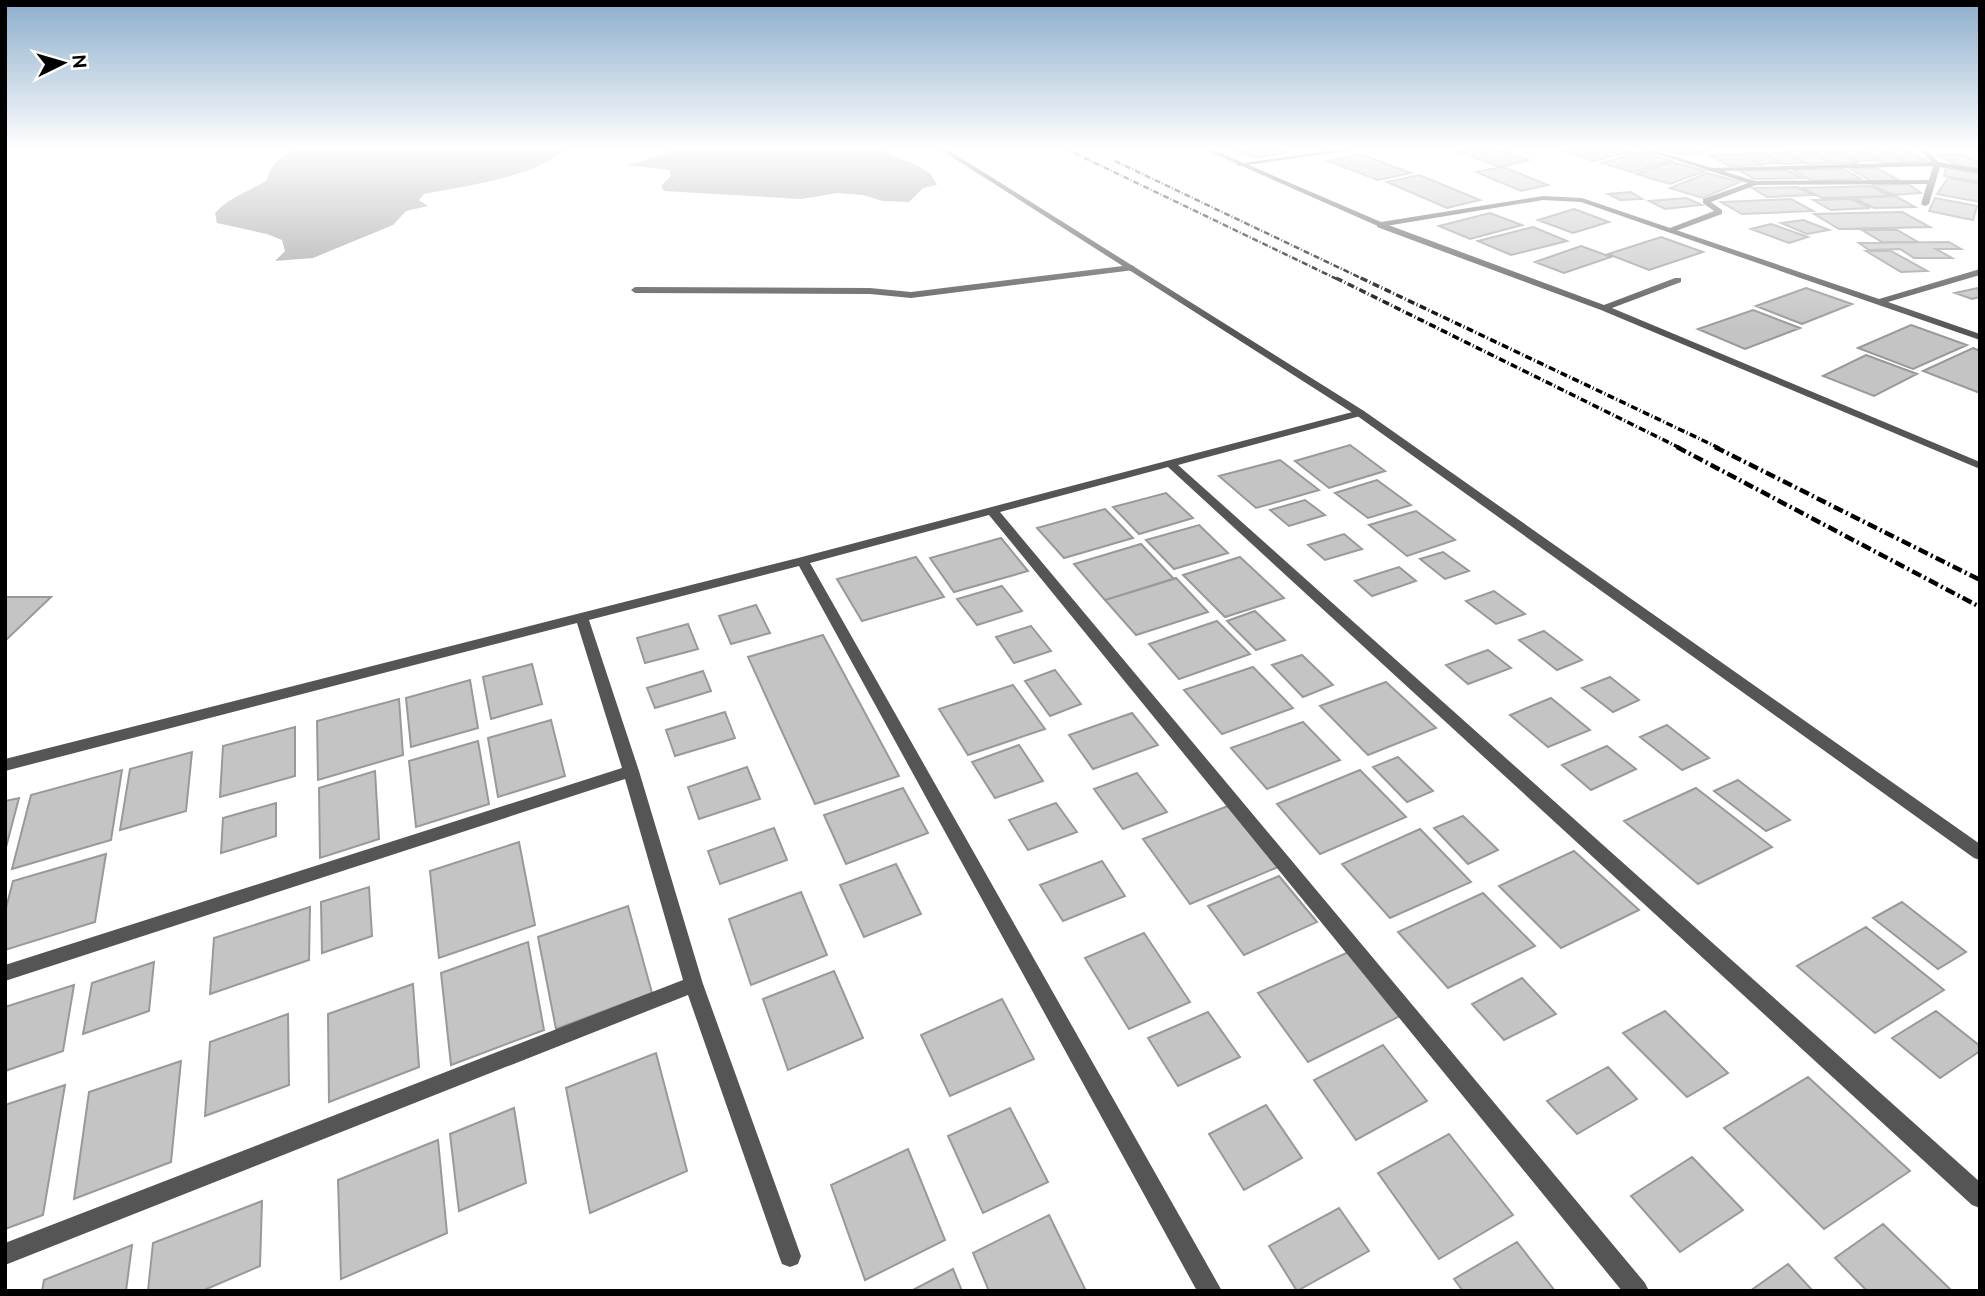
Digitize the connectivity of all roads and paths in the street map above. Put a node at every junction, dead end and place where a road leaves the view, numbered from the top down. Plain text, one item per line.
1 (1037, 208) edge
2 (1342, 208) edge
3 (1480, 208) edge
4 (1608, 208) edge
5 (1715, 208) edge
6 (1380, 225) junction
7 (1673, 230) junction
8 (1131, 268) junction
9 (1980, 272) edge
10 (1678, 280) dead end
11 (635, 290) dead end
12 (1880, 302) junction
13 (1604, 308) junction
14 (1980, 337) edge
15 (1360, 413) junction
16 (1172, 465) junction
17 (1980, 466) edge
18 (993, 512) junction
19 (803, 561) junction
20 (582, 619) junction
21 (5, 765) edge
22 (631, 771) junction
23 (1980, 853) edge
24 (5, 973) edge
25 (694, 984) junction
26 (1980, 1197) edge
27 (5, 1254) edge
28 (790, 1256) dead end
29 (1210, 1291) edge
30 (1637, 1291) edge

1 - 8 street
2 - 6 street
3 - 6 street
4 - 7 street
5 - 7 street
6 - 13 street
7 - 12 street
8 - 11 street
8 - 15 street
9 - 12 street
10 - 13 street
12 - 14 street
13 - 17 street
15 - 16 street
15 - 23 street
16 - 18 street
16 - 26 street
18 - 19 street
18 - 30 street
19 - 20 street
19 - 29 street
20 - 21 street
20 - 22 street
22 - 24 street
22 - 25 street
25 - 27 street
25 - 28 street

